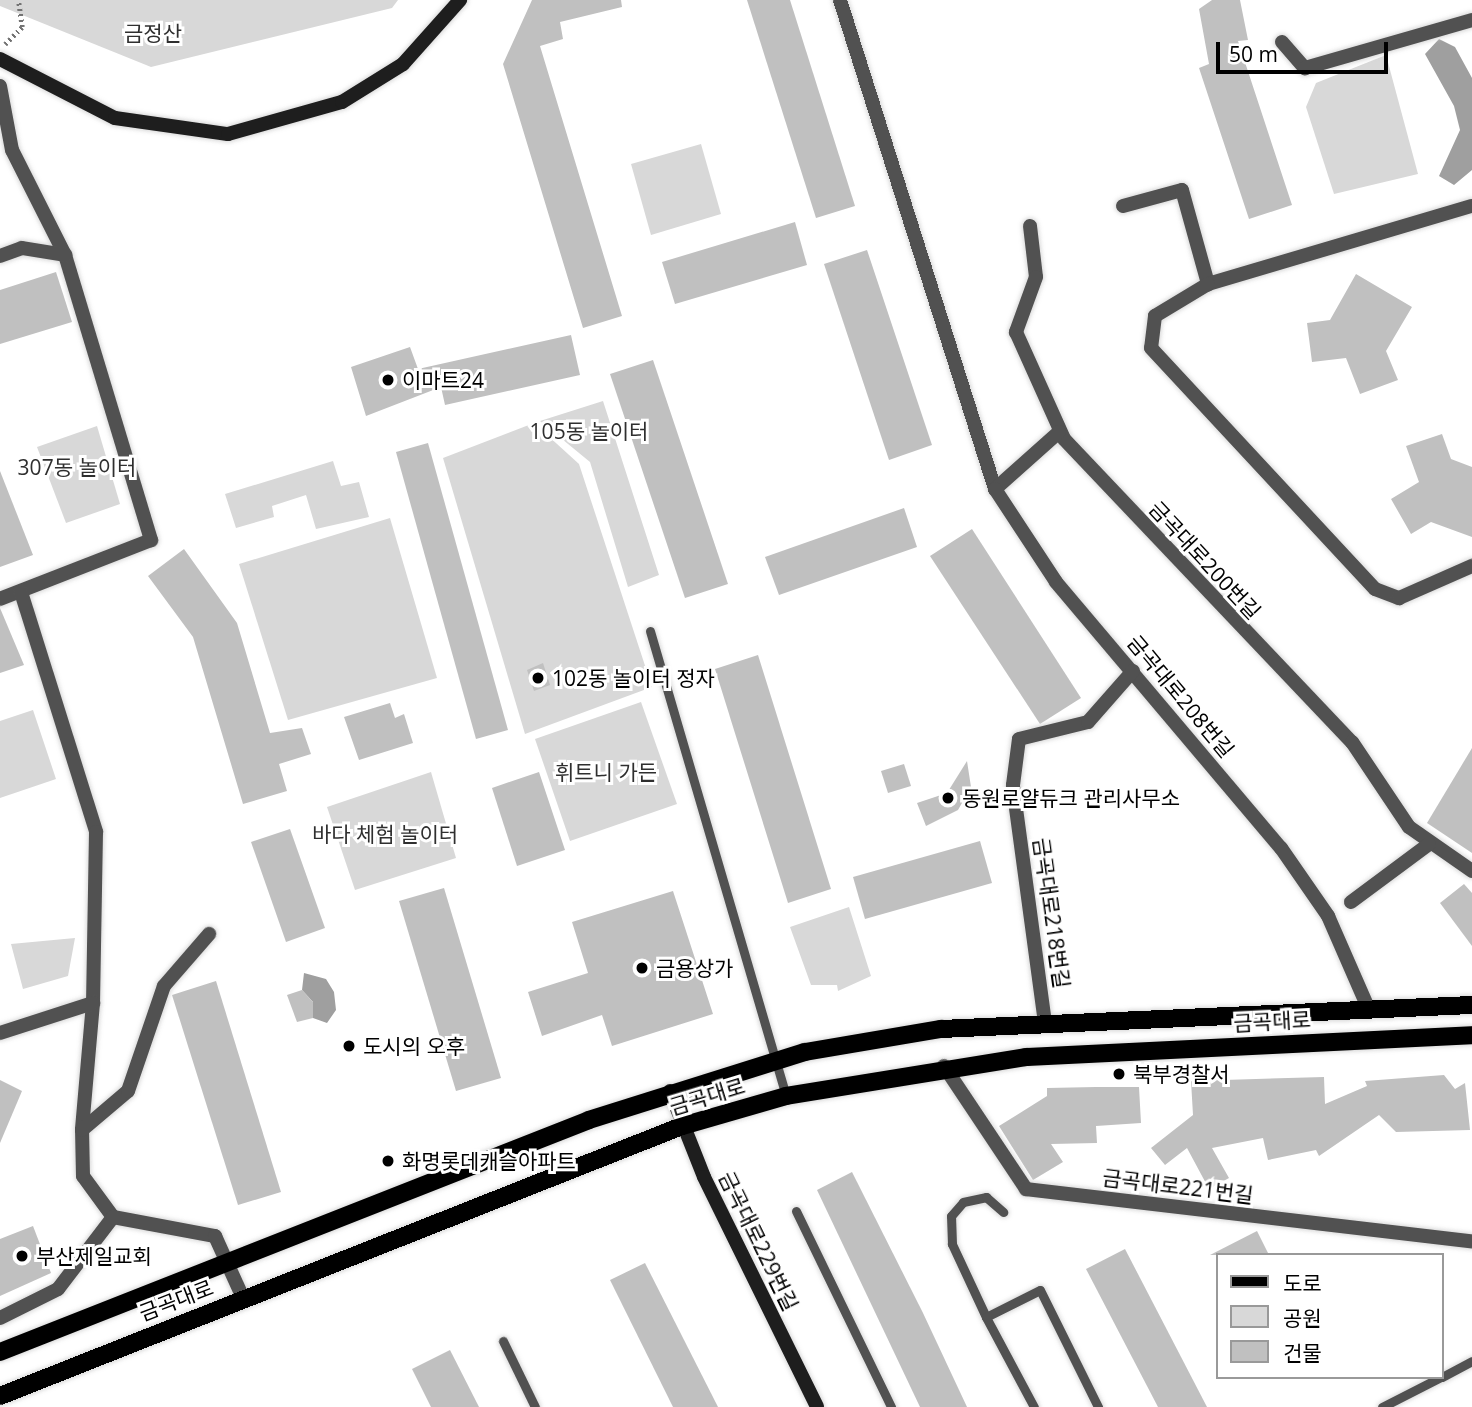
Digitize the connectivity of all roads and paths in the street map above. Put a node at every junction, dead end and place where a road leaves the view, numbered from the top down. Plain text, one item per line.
1 (18, 0) edge
2 (460, 0) edge
3 (840, 0) edge
4 (1472, 20) edge
5 (1282, 42) dead end
6 (0, 50) edge
7 (0, 59) edge
8 (0, 86) edge
9 (1123, 205) dead end
10 (1472, 206) edge
11 (1030, 226) dead end
12 (65, 255) junction
13 (0, 256) edge
14 (1208, 284) junction
15 (1059, 432) junction
16 (995, 489) junction
17 (1472, 566) edge
18 (21, 592) junction
19 (0, 599) edge
20 (650, 631) dead end
21 (1133, 671) junction
22 (1429, 844) junction
23 (1472, 871) edge
24 (1351, 902) dead end
25 (209, 934) dead end
26 (93, 1003) junction
27 (1472, 1005) edge
28 (1368, 1010) junction
29 (1045, 1023) junction
30 (0, 1033) edge
31 (1472, 1035) edge
32 (779, 1059) junction
33 (944, 1066) junction
34 (670, 1091) junction
35 (786, 1096) junction
36 (682, 1126) junction
37 (82, 1130) junction
38 (796, 1211) dead end
39 (1003, 1212) dead end
40 (113, 1217) junction
41 (1472, 1241) edge
42 (228, 1264) junction
43 (243, 1298) junction
44 (986, 1317) junction
45 (0, 1318) edge
46 (503, 1341) dead end
47 (0, 1352) edge
48 (1472, 1362) edge
49 (1444, 1376) edge
50 (1437, 1379) edge
51 (0, 1396) edge
52 (535, 1407) edge
53 (817, 1407) edge
54 (891, 1407) edge
55 (1034, 1407) edge
56 (1098, 1407) edge
57 (1382, 1407) edge

1 - 6 path
2 - 7 street
3 - 16 street, 금곡대로208번길
4 - 5 street
8 - 12 street
9 - 14 street
10 - 14 street
11 - 15 street, 금곡대로200번길
12 - 13 street
12 - 18 street
14 - 17 street
15 - 16 street
15 - 22 street, 금곡대로200번길
16 - 21 street, 금곡대로208번길
18 - 19 street
18 - 26 street
20 - 32 lane
21 - 28 street, 금곡대로208번길
21 - 29 street, 금곡대로218번길
22 - 23 street, 금곡대로200번길
22 - 24 street
25 - 37 street
26 - 30 street
26 - 37 street
27 - 28 main road, 금곡대로
28 - 29 main road, 금곡대로
29 - 32 main road, 금곡대로
31 - 33 main road, 금곡대로
32 - 34 main road, 금곡대로
32 - 35 lane
33 - 35 main road, 금곡대로
33 - 41 street, 금곡대로221번길
34 - 36 street, 금곡대로229번길
34 - 42 main road, 금곡대로
35 - 36 main road, 금곡대로
36 - 43 main road, 금곡대로
36 - 53 street, 금곡대로229번길
37 - 40 street
38 - 54 lane
39 - 44 lane
40 - 42 street
40 - 45 street
42 - 43 street
42 - 47 main road, 금곡대로
43 - 51 main road, 금곡대로
44 - 55 lane
44 - 56 lane
46 - 52 lane
48 - 49 lane
50 - 57 lane

